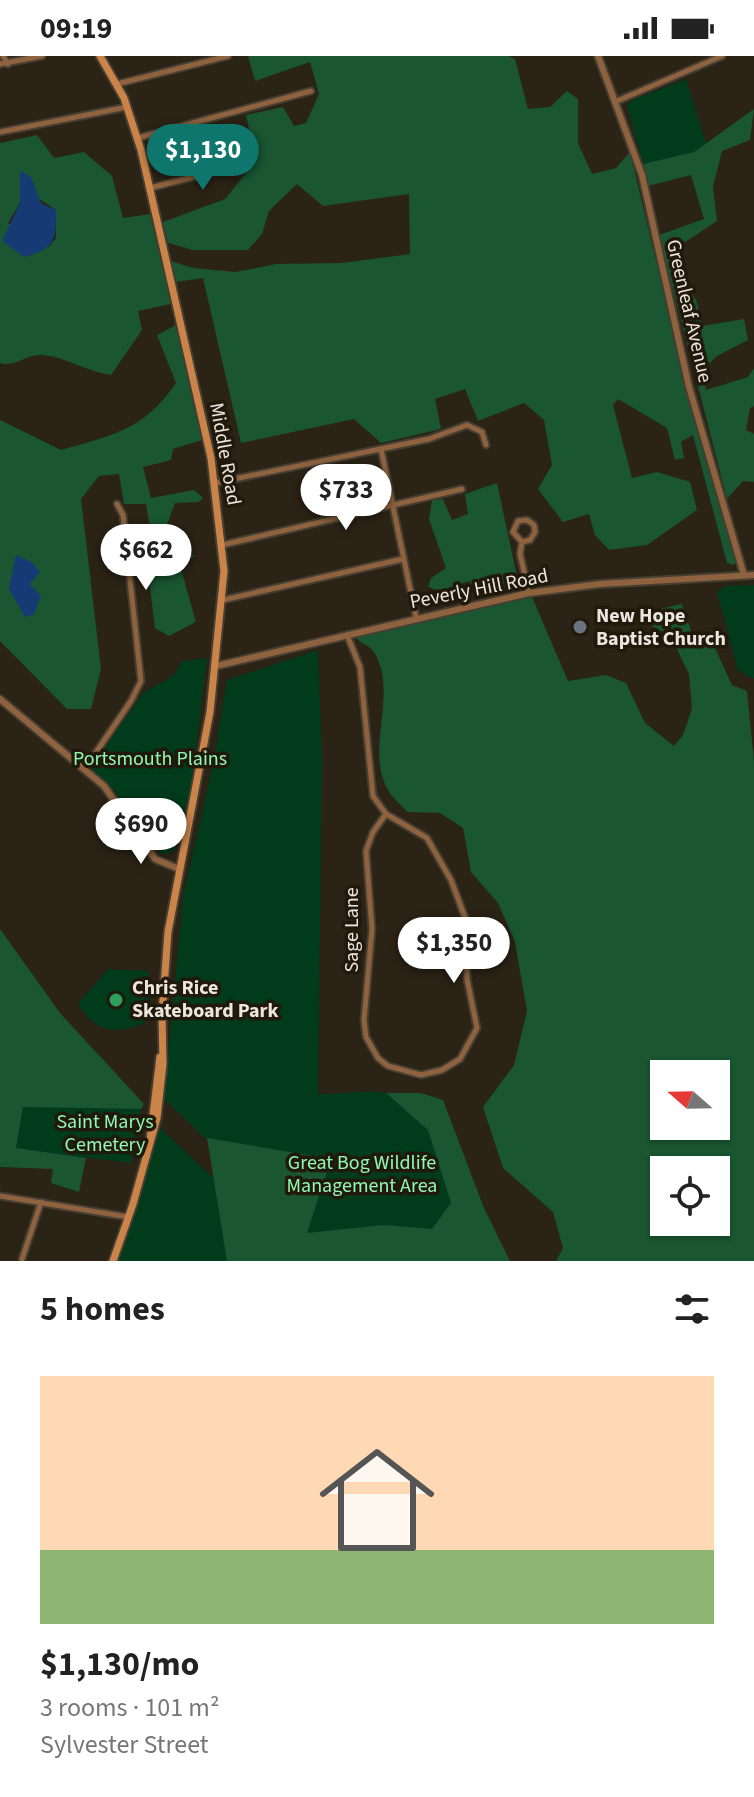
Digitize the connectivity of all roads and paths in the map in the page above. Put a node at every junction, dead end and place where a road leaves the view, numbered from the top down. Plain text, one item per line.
1 (3, 56) edge
2 (42, 56) edge
3 (100, 56) edge
4 (228, 56) edge
5 (598, 56) edge
6 (722, 56) edge
7 (0, 64) edge
8 (8, 64) junction
9 (117, 84) junction
10 (311, 91) dead end
11 (617, 101) junction
12 (127, 107) junction
13 (0, 132) edge
14 (138, 138) junction
15 (249, 163) dead end
16 (150, 188) junction
17 (486, 445) dead end
18 (381, 449) junction
19 (215, 483) junction
20 (462, 489) dead end
21 (117, 504) dead end
22 (391, 505) junction
23 (522, 542) junction
24 (222, 545) junction
25 (403, 559) junction
26 (744, 575) junction
27 (754, 575) edge
28 (529, 593) junction
29 (223, 600) junction
30 (416, 617) junction
31 (347, 634) junction
32 (216, 666) junction
33 (0, 699) edge
34 (84, 770) junction
35 (386, 814) junction
36 (179, 869) junction
37 (0, 1196) edge
38 (41, 1202) junction
39 (129, 1217) junction
40 (22, 1259) edge
41 (113, 1261) edge

1 - 8 street
2 - 8 street
3 - 9 main road, Middle Road
4 - 9 street
5 - 11 street, Greenleaf Avenue
6 - 11 street
7 - 8 street
9 - 12 main road, Middle Road
10 - 14 street
11 - 26 street, Greenleaf Avenue
12 - 13 street
12 - 14 main road, Middle Road
14 - 16 main road, Middle Road
15 - 16 street
16 - 19 main road, Middle Road
17 - 18 street
18 - 19 street
18 - 22 street
19 - 24 main road, Middle Road
20 - 22 street
21 - 34 street
22 - 24 street
22 - 25 street
23 - 23 street
23 - 28 street
24 - 29 main road, Middle Road
25 - 29 street
25 - 30 street
26 - 27 street, Peverly Hill Road
26 - 28 street, Peverly Hill Road
28 - 30 street, Peverly Hill Road
29 - 32 main road, Middle Road
30 - 31 street, Peverly Hill Road
31 - 32 street, Peverly Hill Road
31 - 35 street
32 - 36 main road, Middle Road
33 - 34 street
34 - 36 street
35 - 35 street, Sage Lane
36 - 39 main road, Middle Road
37 - 38 street
38 - 39 street
38 - 40 street
39 - 41 main road, Middle Road

